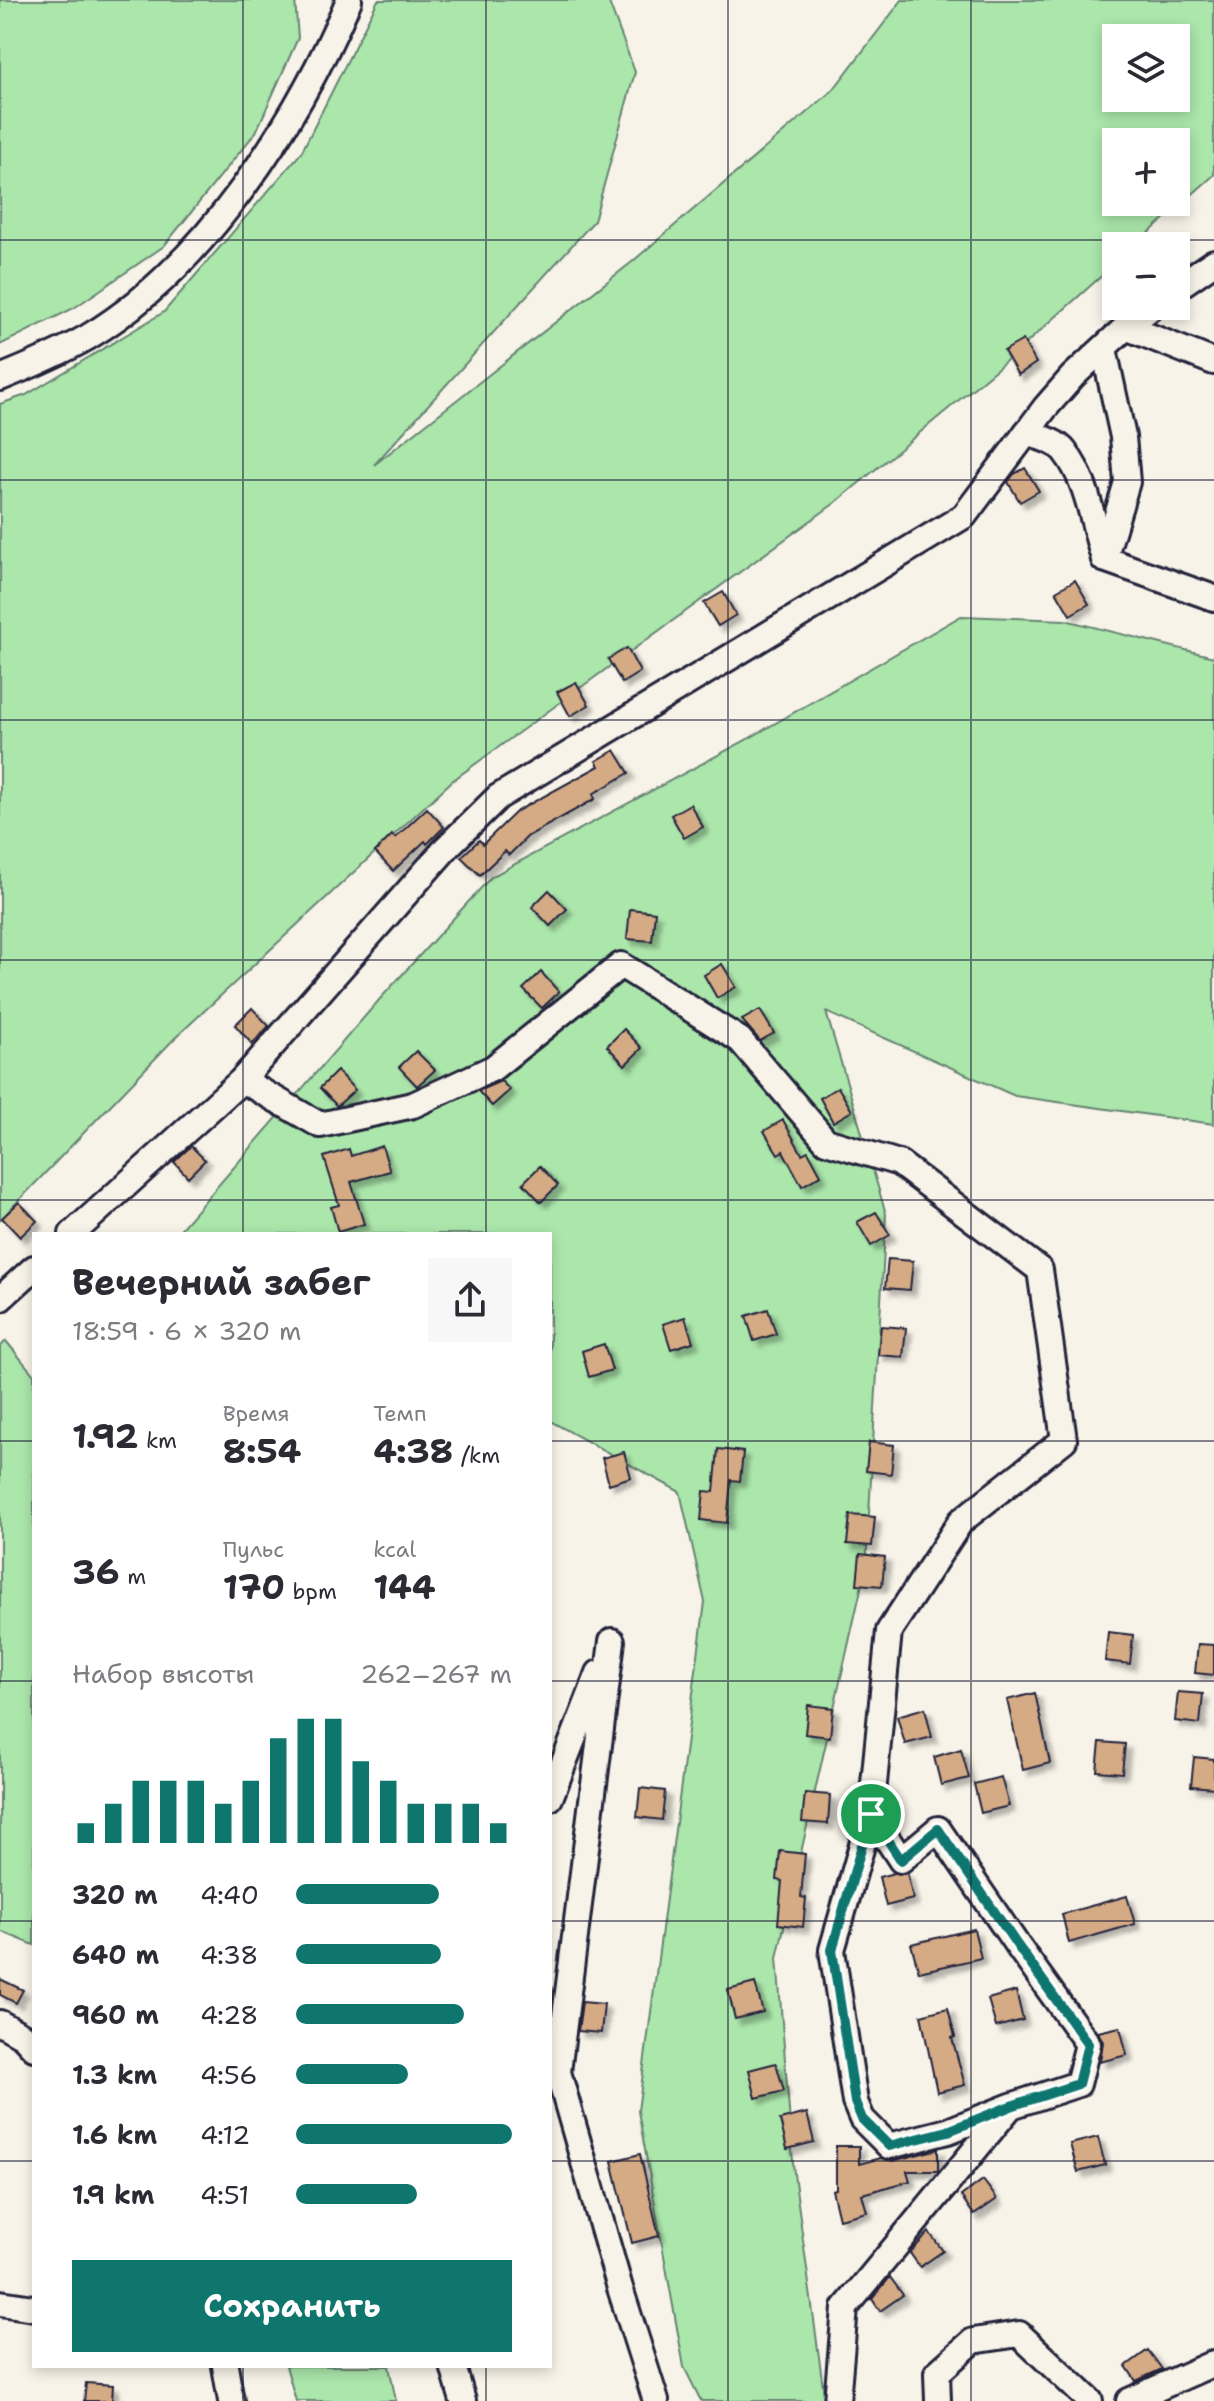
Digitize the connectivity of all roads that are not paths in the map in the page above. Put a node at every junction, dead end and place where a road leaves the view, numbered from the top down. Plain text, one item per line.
1 (349, 0) edge
2 (1214, 262) edge
3 (1190, 278) edge
4 (1135, 320) edge
5 (1126, 327) junction
6 (1104, 349) junction
7 (1214, 362) edge
8 (0, 378) edge
9 (1026, 433) junction
10 (1104, 559) junction
11 (1214, 598) edge
12 (242, 1080) junction
13 (74, 1232) edge
14 (32, 1270) edge
15 (0, 1299) edge
16 (552, 1793) edge
17 (871, 1814) junction
18 (0, 2023) edge
19 (32, 2046) edge
20 (1011, 2106) junction
21 (0, 2303) edge
22 (32, 2308) edge
23 (1214, 2363) edge
24 (225, 2368) edge
25 (454, 2368) edge
26 (937, 2373) junction
27 (231, 2401) edge
28 (463, 2401) edge
29 (656, 2401) edge
30 (837, 2401) edge
31 (920, 2401) edge
32 (938, 2401) edge
33 (1090, 2401) edge
34 (1129, 2401) edge

1 - 8 lane
2 - 3 lane
4 - 5 lane
5 - 6 lane
5 - 7 lane
6 - 9 lane
6 - 10 lane
9 - 10 lane
9 - 12 lane
10 - 11 lane
12 - 13 lane
12 - 17 lane
14 - 15 lane
16 - 29 lane
17 - 20 lane
17 - 20 lane
18 - 19 lane
20 - 30 lane
21 - 22 lane
23 - 34 lane
24 - 27 lane
25 - 28 lane
26 - 31 lane
26 - 32 lane
26 - 33 lane

